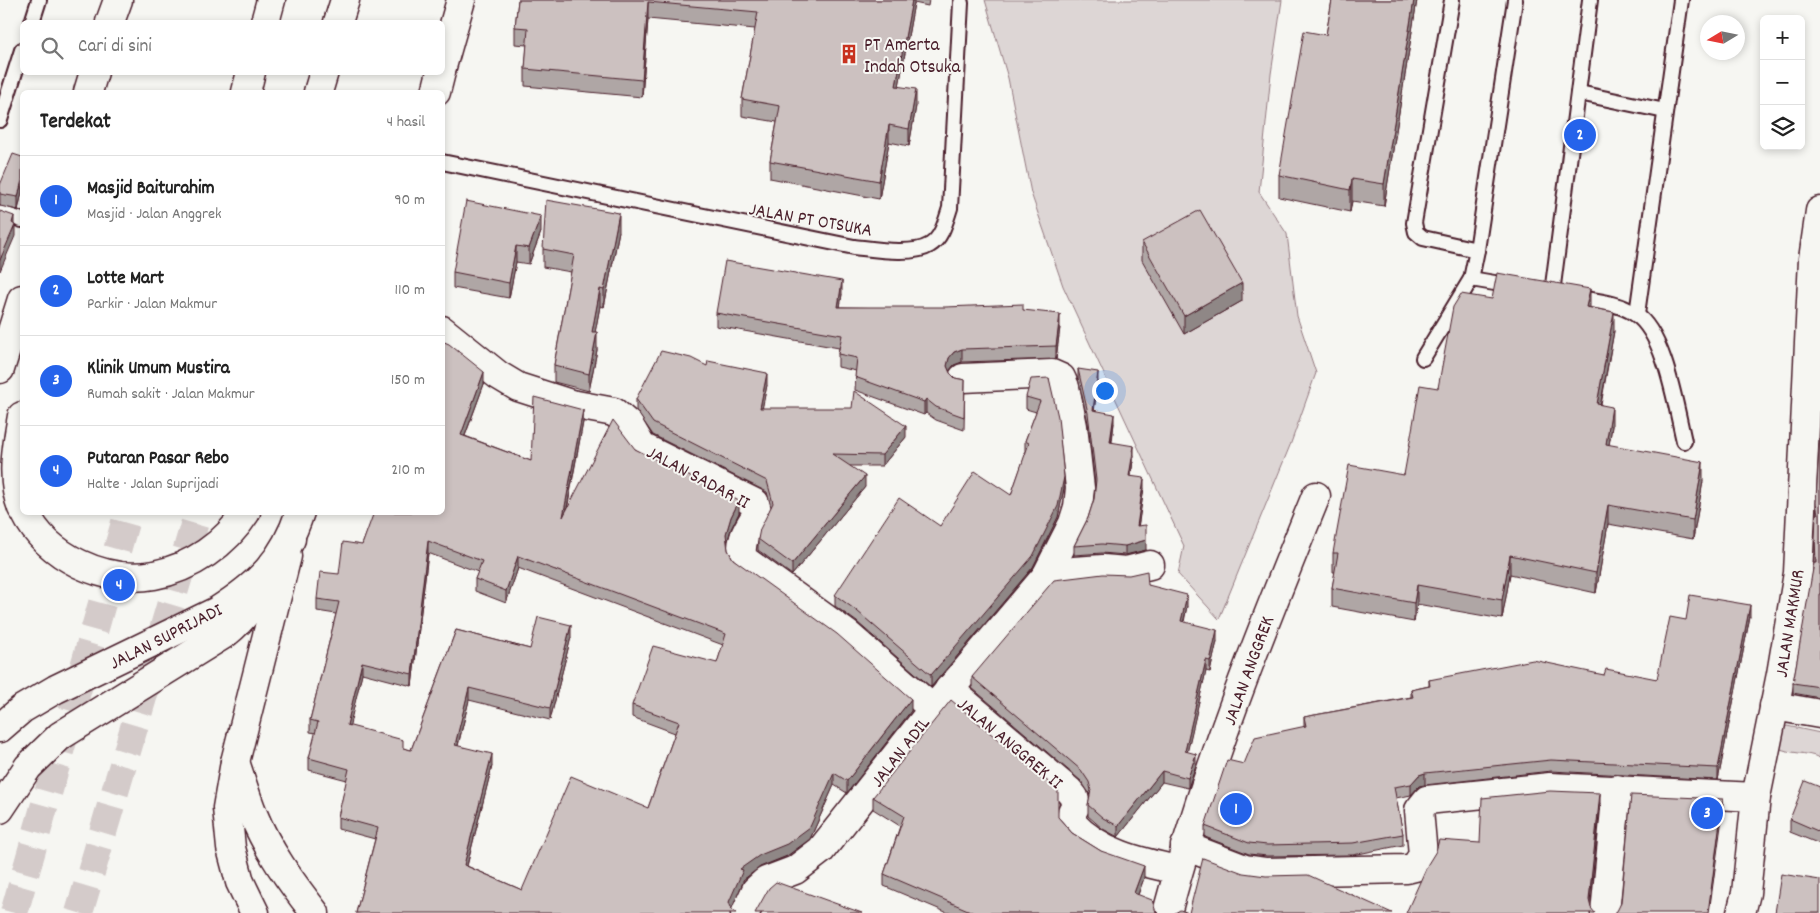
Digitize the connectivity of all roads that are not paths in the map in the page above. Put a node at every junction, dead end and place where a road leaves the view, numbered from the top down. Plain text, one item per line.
1 (39, 0) edge
2 (118, 0) edge
3 (271, 0) edge
4 (345, 0) edge
5 (461, 0) edge
6 (1452, 0) edge
7 (1515, 0) edge
8 (1590, 0) edge
9 (1681, 0) edge
10 (961, 3) dead end
11 (33, 20) edge
12 (111, 20) edge
13 (266, 20) edge
14 (339, 20) edge
15 (20, 56) edge
16 (445, 56) edge
17 (93, 75) edge
18 (250, 75) edge
19 (323, 75) edge
20 (440, 75) edge
21 (89, 90) edge
22 (246, 90) edge
23 (319, 90) edge
24 (436, 90) edge
25 (1579, 93) junction
26 (1665, 111) junction
27 (0, 120) edge
28 (445, 163) edge
29 (1820, 211) edge
30 (0, 213) edge
31 (20, 219) edge
32 (1477, 250) junction
33 (1816, 259) edge
34 (1471, 279) junction
35 (1552, 293) junction
36 (20, 305) edge
37 (1636, 314) junction
38 (445, 332) edge
39 (1423, 358) dead end
40 (1814, 361) edge
41 (0, 367) edge
42 (964, 378) edge
43 (20, 429) edge
44 (1684, 441) dead end
45 (1811, 490) edge
46 (1316, 496) dead end
47 (20, 499) edge
48 (26, 515) edge
49 (244, 515) edge
50 (299, 515) edge
51 (291, 539) junction
52 (1150, 565) dead end
53 (1046, 576) junction
54 (941, 699) junction
55 (1774, 706) junction
56 (1820, 714) edge
57 (0, 728) edge
58 (235, 762) junction
59 (1617, 789) junction
60 (1756, 797) junction
61 (0, 809) edge
62 (1181, 858) junction
63 (255, 913) edge
64 (315, 913) edge
65 (745, 913) edge
66 (1167, 913) edge
67 (1605, 913) edge
68 (1742, 913) edge

1 - 11 lane
2 - 12 main road
3 - 13 main road
4 - 14 main road
5 - 16 main road
6 - 32 lane
7 - 32 lane
8 - 25 lane
9 - 26 lane
10 - 28 lane, JALAN PT OTSUKA
15 - 27 lane
17 - 21 main road
18 - 22 main road
19 - 23 main road
20 - 24 main road
25 - 26 lane
25 - 35 lane
26 - 37 lane
29 - 33 main road, JALAN MAKMUR
30 - 31 lane
32 - 34 lane
33 - 40 main road, JALAN MAKMUR
34 - 35 lane
34 - 39 lane
35 - 37 lane
36 - 41 main road
37 - 44 lane
38 - 54 main road, JALAN SADAR II
40 - 45 main road, JALAN MAKMUR
42 - 53 main road, JALAN ADIL
43 - 47 main road
45 - 55 main road, JALAN MAKMUR
46 - 62 main road, JALAN ANGGREK
48 - 49 main road
50 - 51 main road, JALAN SUPRIJADI
51 - 57 main road, JALAN SUPRIJADI
51 - 58 main road
51 - 61 main road
52 - 53 main road
53 - 54 main road, JALAN ADIL
54 - 62 main road, JALAN ANGGREK II
54 - 65 main road, JALAN ADIL
55 - 56 main road
55 - 60 main road, JALAN MAKMUR
58 - 63 main road
58 - 64 main road
59 - 60 main road
59 - 62 main road
59 - 67 main road
60 - 68 main road, JALAN MAKMUR
62 - 66 main road, JALAN ANGGREK

